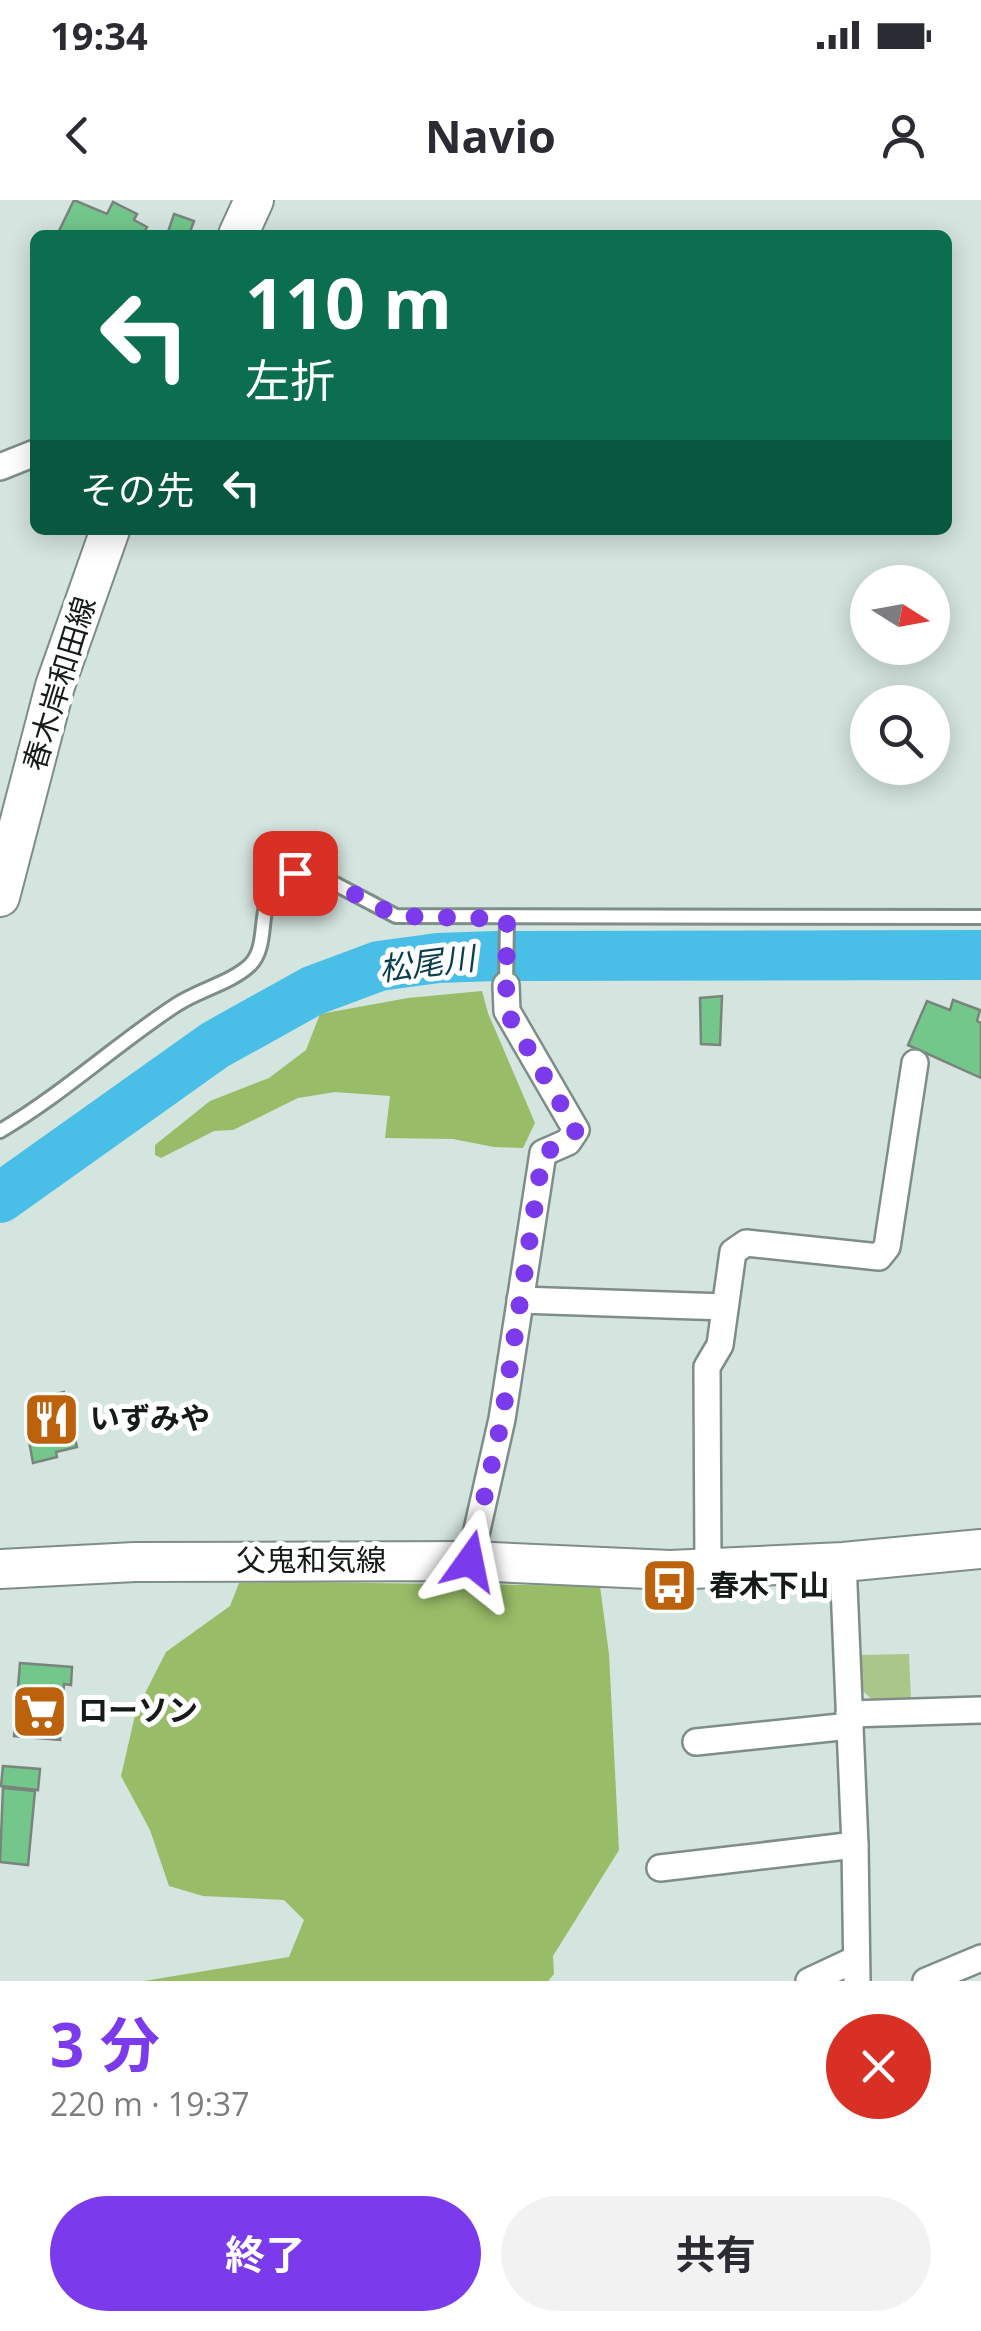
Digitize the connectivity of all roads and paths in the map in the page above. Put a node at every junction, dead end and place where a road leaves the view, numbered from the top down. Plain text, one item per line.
1 (254, 200) edge
2 (240, 230) edge
3 (30, 454) edge
4 (0, 467) edge
5 (108, 535) edge
6 (0, 897) edge
7 (981, 917) edge
8 (507, 923) junction
9 (506, 985) joint
10 (915, 1063) dead end
11 (0, 1131) edge
12 (520, 1300) junction
13 (725, 1307) junction
14 (981, 1549) edge
15 (470, 1561) junction
16 (843, 1562) junction
17 (708, 1568) junction
18 (0, 1570) edge
19 (981, 1710) edge
20 (849, 1720) junction
21 (696, 1742) dead end
22 (855, 1845) junction
23 (660, 1868) dead end
24 (981, 1958) edge
25 (857, 1970) edge
26 (809, 1981) edge
27 (926, 1981) edge

1 - 2 main road
3 - 4 street
5 - 6 main road, 春木岸和田線
7 - 8 lane
8 - 9 lane
8 - 11 lane
9 - 12 street
10 - 13 street
12 - 13 street
12 - 15 street
13 - 17 street
14 - 16 main road, 父鬼和気線
15 - 17 main road, 父鬼和気線
15 - 18 main road, 父鬼和気線
16 - 17 main road, 父鬼和気線
16 - 20 street
19 - 20 street
20 - 21 street
20 - 22 street
22 - 23 street
22 - 25 street
24 - 27 street
25 - 26 street

